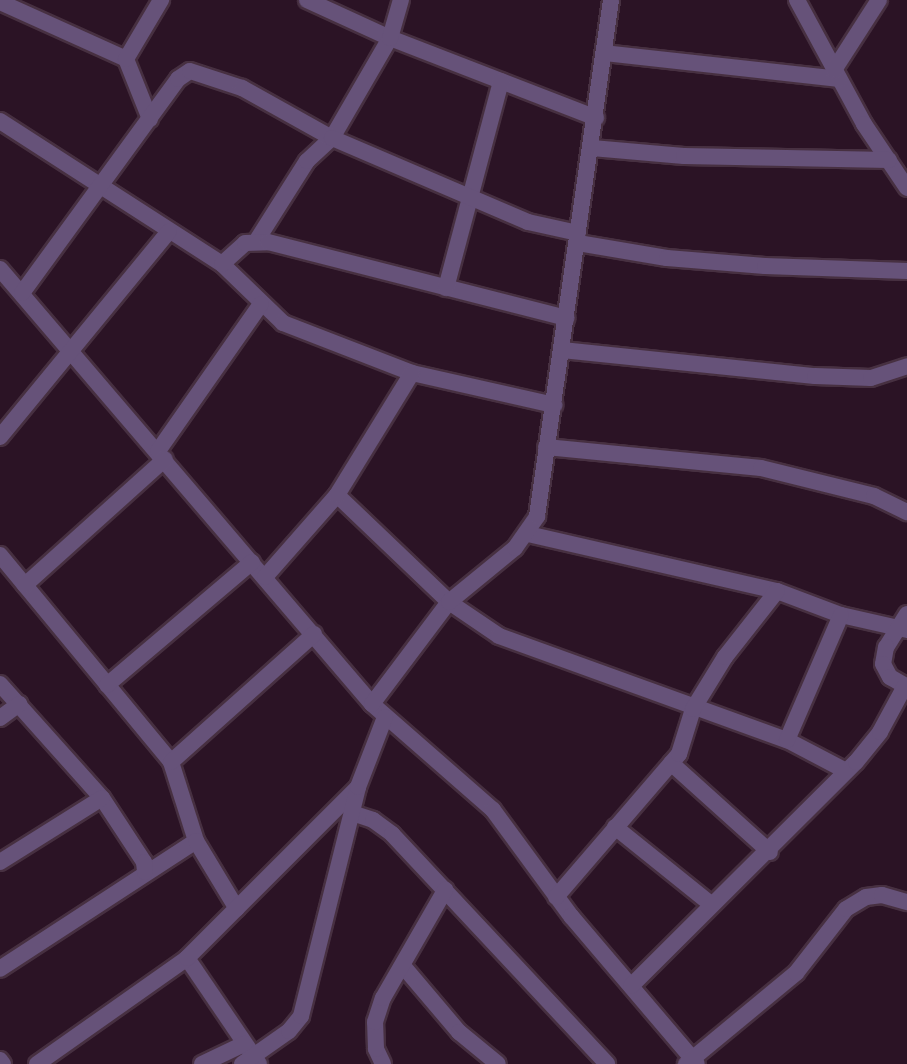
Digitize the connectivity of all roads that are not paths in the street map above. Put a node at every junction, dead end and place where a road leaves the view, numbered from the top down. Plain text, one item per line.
1 (161, 0) edge
2 (307, 0) edge
3 (401, 0) edge
4 (611, 0) edge
5 (797, 0) edge
6 (879, 0) edge
7 (0, 2) edge
8 (390, 38) junction
9 (604, 53) junction
10 (126, 59) junction
11 (836, 75) junction
12 (501, 81) junction
13 (596, 118) junction
14 (150, 119) junction
15 (0, 121) edge
16 (332, 138) junction
17 (592, 148) junction
18 (902, 172) edge
19 (100, 189) junction
20 (472, 195) junction
21 (169, 232) junction
22 (578, 238) junction
23 (257, 240) junction
24 (222, 264) junction
25 (0, 269) edge
26 (907, 271) edge
27 (446, 288) junction
28 (22, 293) junction
29 (261, 304) junction
30 (566, 318) junction
31 (72, 350) junction
32 (562, 350) junction
33 (907, 366) edge
34 (412, 373) junction
35 (554, 405) junction
36 (0, 436) edge
37 (546, 447) junction
38 (162, 455) junction
39 (337, 495) junction
40 (907, 512) edge
41 (528, 534) junction
42 (0, 555) edge
43 (252, 562) junction
44 (265, 578) junction
45 (25, 585) junction
46 (777, 591) junction
47 (449, 603) junction
48 (841, 615) junction
49 (904, 624) edge
50 (314, 634) junction
51 (0, 684) edge
52 (107, 685) junction
53 (906, 686) edge
54 (19, 704) junction
55 (372, 704) junction
56 (693, 709) junction
57 (385, 717) junction
58 (0, 718) edge
59 (787, 740) junction
60 (171, 762) junction
61 (671, 763) junction
62 (846, 771) junction
63 (358, 787) junction
64 (102, 798) junction
65 (352, 813) junction
66 (615, 827) junction
67 (196, 841) junction
68 (770, 852) junction
69 (0, 862) edge
70 (145, 872) junction
71 (444, 890) junction
72 (556, 897) junction
73 (907, 902) edge
74 (712, 905) junction
75 (237, 909) junction
76 (187, 958) junction
77 (403, 966) junction
78 (0, 969) edge
79 (631, 986) junction
80 (249, 1057) edge
81 (43, 1062) edge
82 (692, 1062) edge
83 (202, 1064) edge
84 (383, 1064) edge
85 (498, 1064) edge
86 (607, 1064) edge

1 - 10 street
2 - 8 street
3 - 8 street
4 - 9 street
5 - 11 street
6 - 11 street
7 - 10 street
8 - 12 street
8 - 16 street
9 - 11 street
9 - 13 street
10 - 14 street
11 - 18 street
12 - 13 street
12 - 20 street
13 - 17 street
14 - 16 street
14 - 19 street
15 - 19 street
16 - 20 street
16 - 23 street
17 - 18 street
17 - 22 street
19 - 21 street
19 - 28 street
20 - 22 street
20 - 27 street
21 - 24 street
21 - 31 street
22 - 26 street
22 - 30 street
23 - 24 street
23 - 27 street
24 - 29 street
25 - 28 street
27 - 30 street
28 - 31 street
29 - 34 street
29 - 38 street
30 - 32 street
31 - 36 street
31 - 38 street
32 - 33 street
32 - 35 street
34 - 35 street
34 - 39 street
35 - 37 street
37 - 40 street
37 - 41 street
38 - 43 street
38 - 45 street
39 - 44 street
39 - 47 street
41 - 46 street
41 - 47 street
42 - 45 street
43 - 44 street
43 - 52 street
44 - 50 street
45 - 52 street
46 - 48 street
46 - 56 street
47 - 55 street
47 - 56 street
48 - 49 street
48 - 59 street
49 - 53 street
50 - 55 street
50 - 60 street
51 - 54 street
52 - 60 street
53 - 62 street
54 - 58 street
54 - 64 street
55 - 57 street
56 - 59 street
56 - 61 street
57 - 63 street
57 - 72 street
59 - 62 street
60 - 67 street
61 - 66 street
61 - 68 street
62 - 68 street
63 - 65 street
63 - 75 street
64 - 69 street
64 - 70 street
65 - 71 street
65 - 80 street
66 - 72 street
66 - 74 street
67 - 70 street
67 - 75 street
68 - 74 street
70 - 78 street
71 - 77 street
71 - 86 street
72 - 79 street
73 - 82 street
74 - 79 street
75 - 76 street
76 - 80 street
76 - 81 street
77 - 84 street
77 - 85 street
79 - 82 street
80 - 83 street

